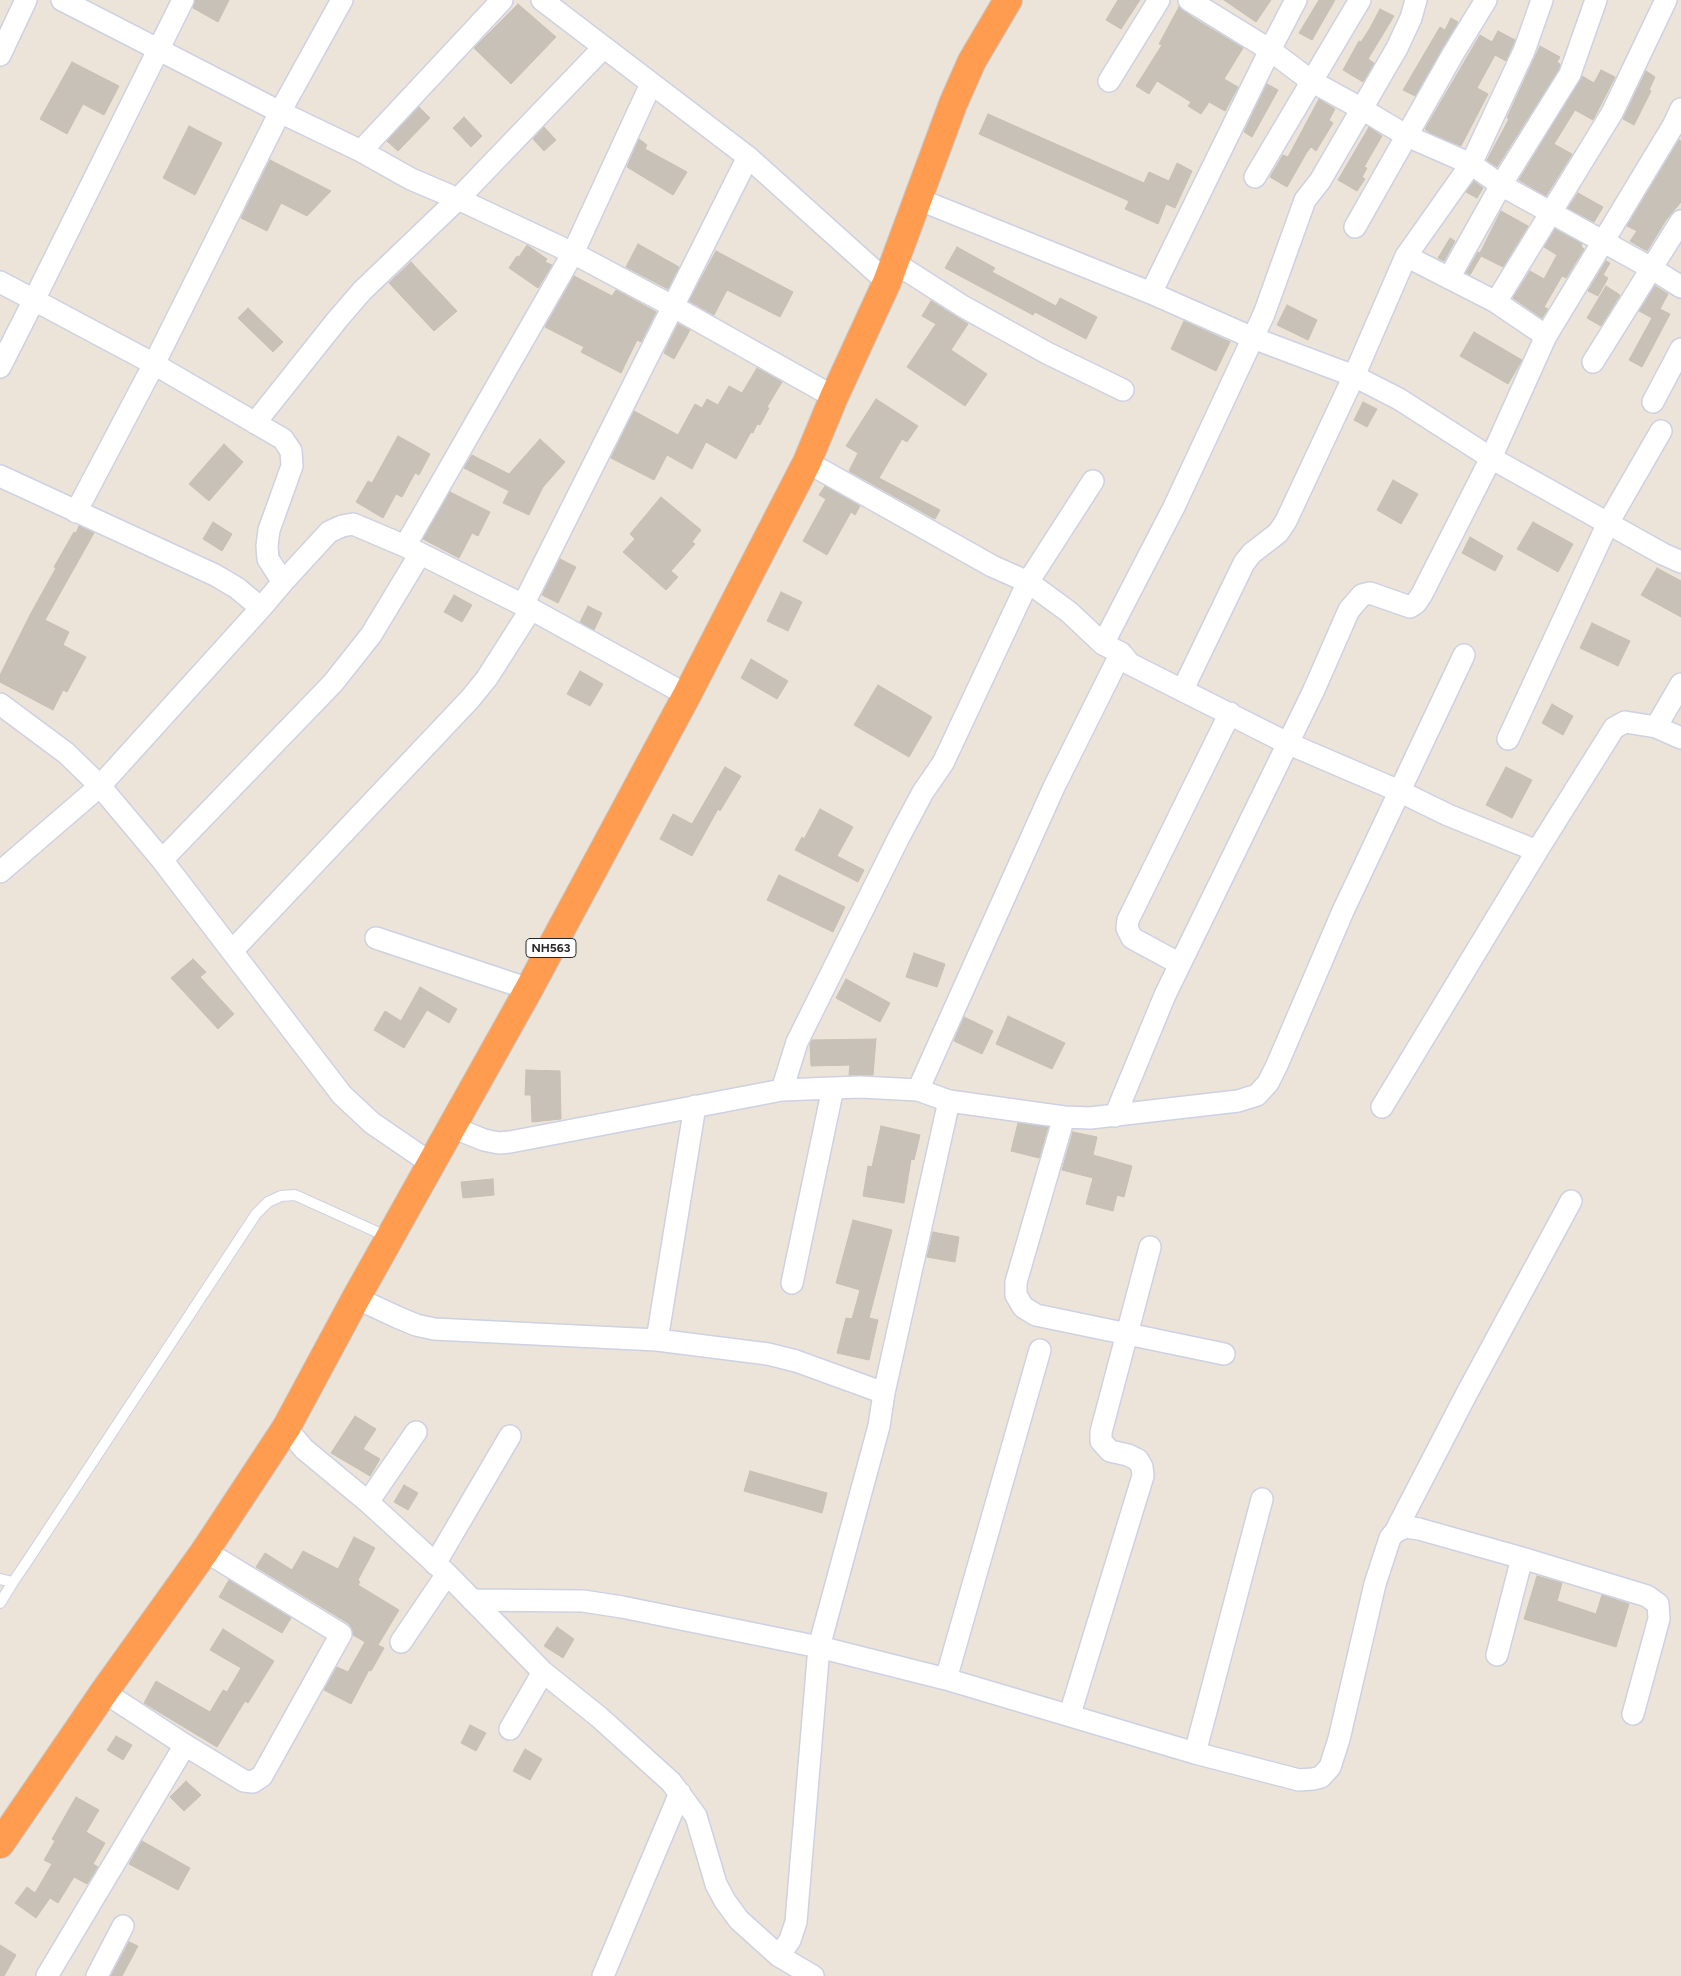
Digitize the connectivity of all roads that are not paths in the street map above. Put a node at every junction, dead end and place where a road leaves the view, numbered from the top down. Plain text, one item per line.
1 (26, 0) edge
2 (62, 0) edge
3 (183, 0) edge
4 (342, 0) edge
5 (502, 0) edge
6 (542, 0) edge
7 (1008, 0) edge
8 (1159, 0) edge
9 (1189, 0) edge
10 (1296, 0) edge
11 (1360, 0) edge
12 (1416, 0) edge
13 (1486, 0) edge
14 (1542, 0) edge
15 (1596, 0) edge
16 (1666, 0) edge
17 (604, 48) junction
18 (158, 50) junction
19 (1270, 50) junction
20 (0, 55) edge
21 (1109, 81) dead end
22 (1311, 81) junction
23 (651, 84) junction
24 (1362, 109) junction
25 (1681, 109) edge
26 (280, 112) junction
27 (1407, 136) junction
28 (361, 151) junction
29 (748, 157) junction
30 (1471, 164) junction
31 (1255, 177) dead end
32 (1500, 185) junction
33 (458, 199) junction
34 (918, 199) junction
35 (1550, 212) junction
36 (1681, 221) edge
37 (1355, 227) dead end
38 (1602, 242) junction
39 (573, 253) junction
40 (1406, 256) junction
41 (1651, 268) junction
42 (891, 272) junction
43 (1449, 278) junction
44 (0, 282) edge
45 (1681, 287) edge
46 (1151, 293) junction
47 (34, 300) junction
48 (1496, 302) junction
49 (674, 307) junction
50 (1546, 336) junction
51 (1253, 338) junction
52 (1681, 348) edge
53 (1593, 362) dead end
54 (154, 364) junction
55 (0, 367) edge
56 (1354, 376) junction
57 (1123, 390) dead end
58 (834, 397) junction
59 (1653, 402) dead end
60 (256, 423) junction
61 (1661, 431) dead end
62 (1491, 458) junction
63 (807, 462) junction
64 (0, 476) edge
65 (1093, 481) dead end
66 (76, 512) junction
67 (1608, 523) junction
68 (412, 550) junction
69 (1681, 562) edge
70 (283, 582) junction
71 (1028, 582) junction
72 (527, 607) junction
73 (261, 608) junction
74 (1112, 649) junction
75 (1464, 656) dead end
76 (1681, 684) edge
77 (1183, 689) junction
78 (687, 695) junction
79 (0, 704) edge
80 (1230, 713) junction
81 (1656, 727) junction
82 (1681, 738) edge
83 (1508, 739) dead end
84 (1287, 743) junction
85 (100, 786) junction
86 (1399, 791) junction
87 (1537, 851) junction
88 (162, 860) junction
89 (0, 872) edge
90 (376, 938) dead end
91 (232, 951) junction
92 (1180, 964) junction
93 (529, 989) junction
94 (833, 1088) junction
95 (782, 1090) junction
96 (918, 1090) junction
97 (949, 1101) junction
98 (695, 1106) junction
99 (1382, 1107) dead end
100 (1115, 1116) junction
101 (1064, 1118) junction
102 (452, 1127) junction
103 (432, 1164) junction
104 (1571, 1201) dead end
105 (389, 1238) junction
106 (1150, 1247) dead end
107 (792, 1283) dead end
108 (356, 1298) junction
109 (1127, 1334) junction
110 (657, 1340) junction
111 (1040, 1350) dead end
112 (1224, 1354) dead end
113 (884, 1393) junction
114 (286, 1428) junction
115 (416, 1432) dead end
116 (510, 1436) dead end
117 (1262, 1499) dead end
118 (368, 1502) junction
119 (1395, 1532) junction
120 (205, 1550) junction
121 (1522, 1558) junction
122 (441, 1569) junction
123 (0, 1580) edge
124 (13, 1582) junction
125 (472, 1600) junction
126 (0, 1603) edge
127 (401, 1642) dead end
128 (820, 1646) junction
129 (1498, 1655) dead end
130 (544, 1672) junction
131 (946, 1679) junction
132 (104, 1692) junction
133 (1070, 1714) junction
134 (1633, 1714) dead end
135 (510, 1729) dead end
136 (185, 1745) junction
137 (1195, 1753) junction
138 (680, 1793) junction
139 (0, 1844) edge
140 (123, 1926) dead end
141 (779, 1956) junction
142 (47, 1976) edge
143 (97, 1976) edge
144 (604, 1976) edge
145 (812, 1976) edge

1 - 20 street
2 - 18 street
3 - 18 street
4 - 26 street
5 - 28 street
6 - 17 street
7 - 34 highway, NH563
8 - 21 street
9 - 19 street
10 - 19 street
11 - 22 street
12 - 24 street
13 - 27 street
14 - 30 street
15 - 32 street
16 - 35 street
17 - 23 street
17 - 33 street
18 - 26 street
18 - 47 street
19 - 22 street
19 - 46 street
22 - 24 street
22 - 31 street
23 - 29 street
23 - 39 street
24 - 27 street
24 - 51 street
25 - 38 street
26 - 28 street
26 - 54 street
27 - 30 street
27 - 37 street
28 - 33 street
29 - 42 street
29 - 49 street
30 - 32 street
30 - 40 street
32 - 35 street
32 - 43 street
33 - 39 street
33 - 60 street
34 - 42 highway, NH563
34 - 46 street
35 - 38 street
35 - 48 street
36 - 41 street
38 - 41 street
38 - 50 street
39 - 49 street
39 - 68 street
40 - 43 street
40 - 56 street
41 - 45 street
41 - 53 street
42 - 57 street
42 - 58 highway, NH563
43 - 48 street
44 - 47 street
46 - 51 street
47 - 54 street
47 - 55 street
48 - 50 street
49 - 58 street
49 - 72 street
50 - 62 street
51 - 56 street
51 - 74 street
52 - 59 street
54 - 60 street
54 - 66 street
56 - 62 street
56 - 77 street
58 - 63 highway, NH563
60 - 70 street
61 - 67 street
62 - 67 street
62 - 84 street
63 - 71 street
63 - 78 highway, NH563
64 - 66 street
65 - 71 street
66 - 73 street
67 - 69 street
67 - 83 street
68 - 70 street
68 - 72 street
68 - 88 street
70 - 73 street
71 - 74 street
71 - 95 street
72 - 78 street
72 - 91 street
73 - 85 street
74 - 77 street
74 - 96 street
75 - 86 street
76 - 81 street
77 - 80 street
78 - 93 highway, NH563
79 - 85 street
80 - 84 street
80 - 92 street
81 - 82 street
81 - 87 street
84 - 86 street
84 - 92 street
85 - 88 street
85 - 89 street
86 - 87 street
86 - 100 street
87 - 99 street
88 - 91 street
90 - 93 street
91 - 103 street
92 - 100 street
93 - 102 highway, NH563
94 - 95 street
94 - 96 street
94 - 107 street
95 - 98 street
96 - 97 street
97 - 101 street
97 - 113 street
98 - 102 street
98 - 110 street
100 - 101 street
101 - 109 street
102 - 103 highway, NH563
103 - 105 highway, NH563
104 - 119 street
105 - 108 highway, NH563
105 - 124 lane
106 - 109 street
108 - 110 street
108 - 114 highway, NH563
109 - 112 street
109 - 133 street
110 - 113 street
111 - 131 street
113 - 128 street
114 - 118 street
114 - 120 highway, NH563
115 - 118 street
116 - 122 street
117 - 137 street
118 - 122 street
119 - 121 street
119 - 137 street
120 - 132 highway, NH563
120 - 136 street
121 - 129 street
121 - 134 street
122 - 125 street
122 - 127 street
123 - 124 lane
124 - 126 lane
125 - 128 street
125 - 130 street
128 - 131 street
128 - 141 street
130 - 135 street
130 - 138 street
131 - 133 street
132 - 136 street
132 - 139 highway, NH563
133 - 137 street
136 - 142 street
138 - 141 street
138 - 144 street
140 - 143 street
141 - 145 street

